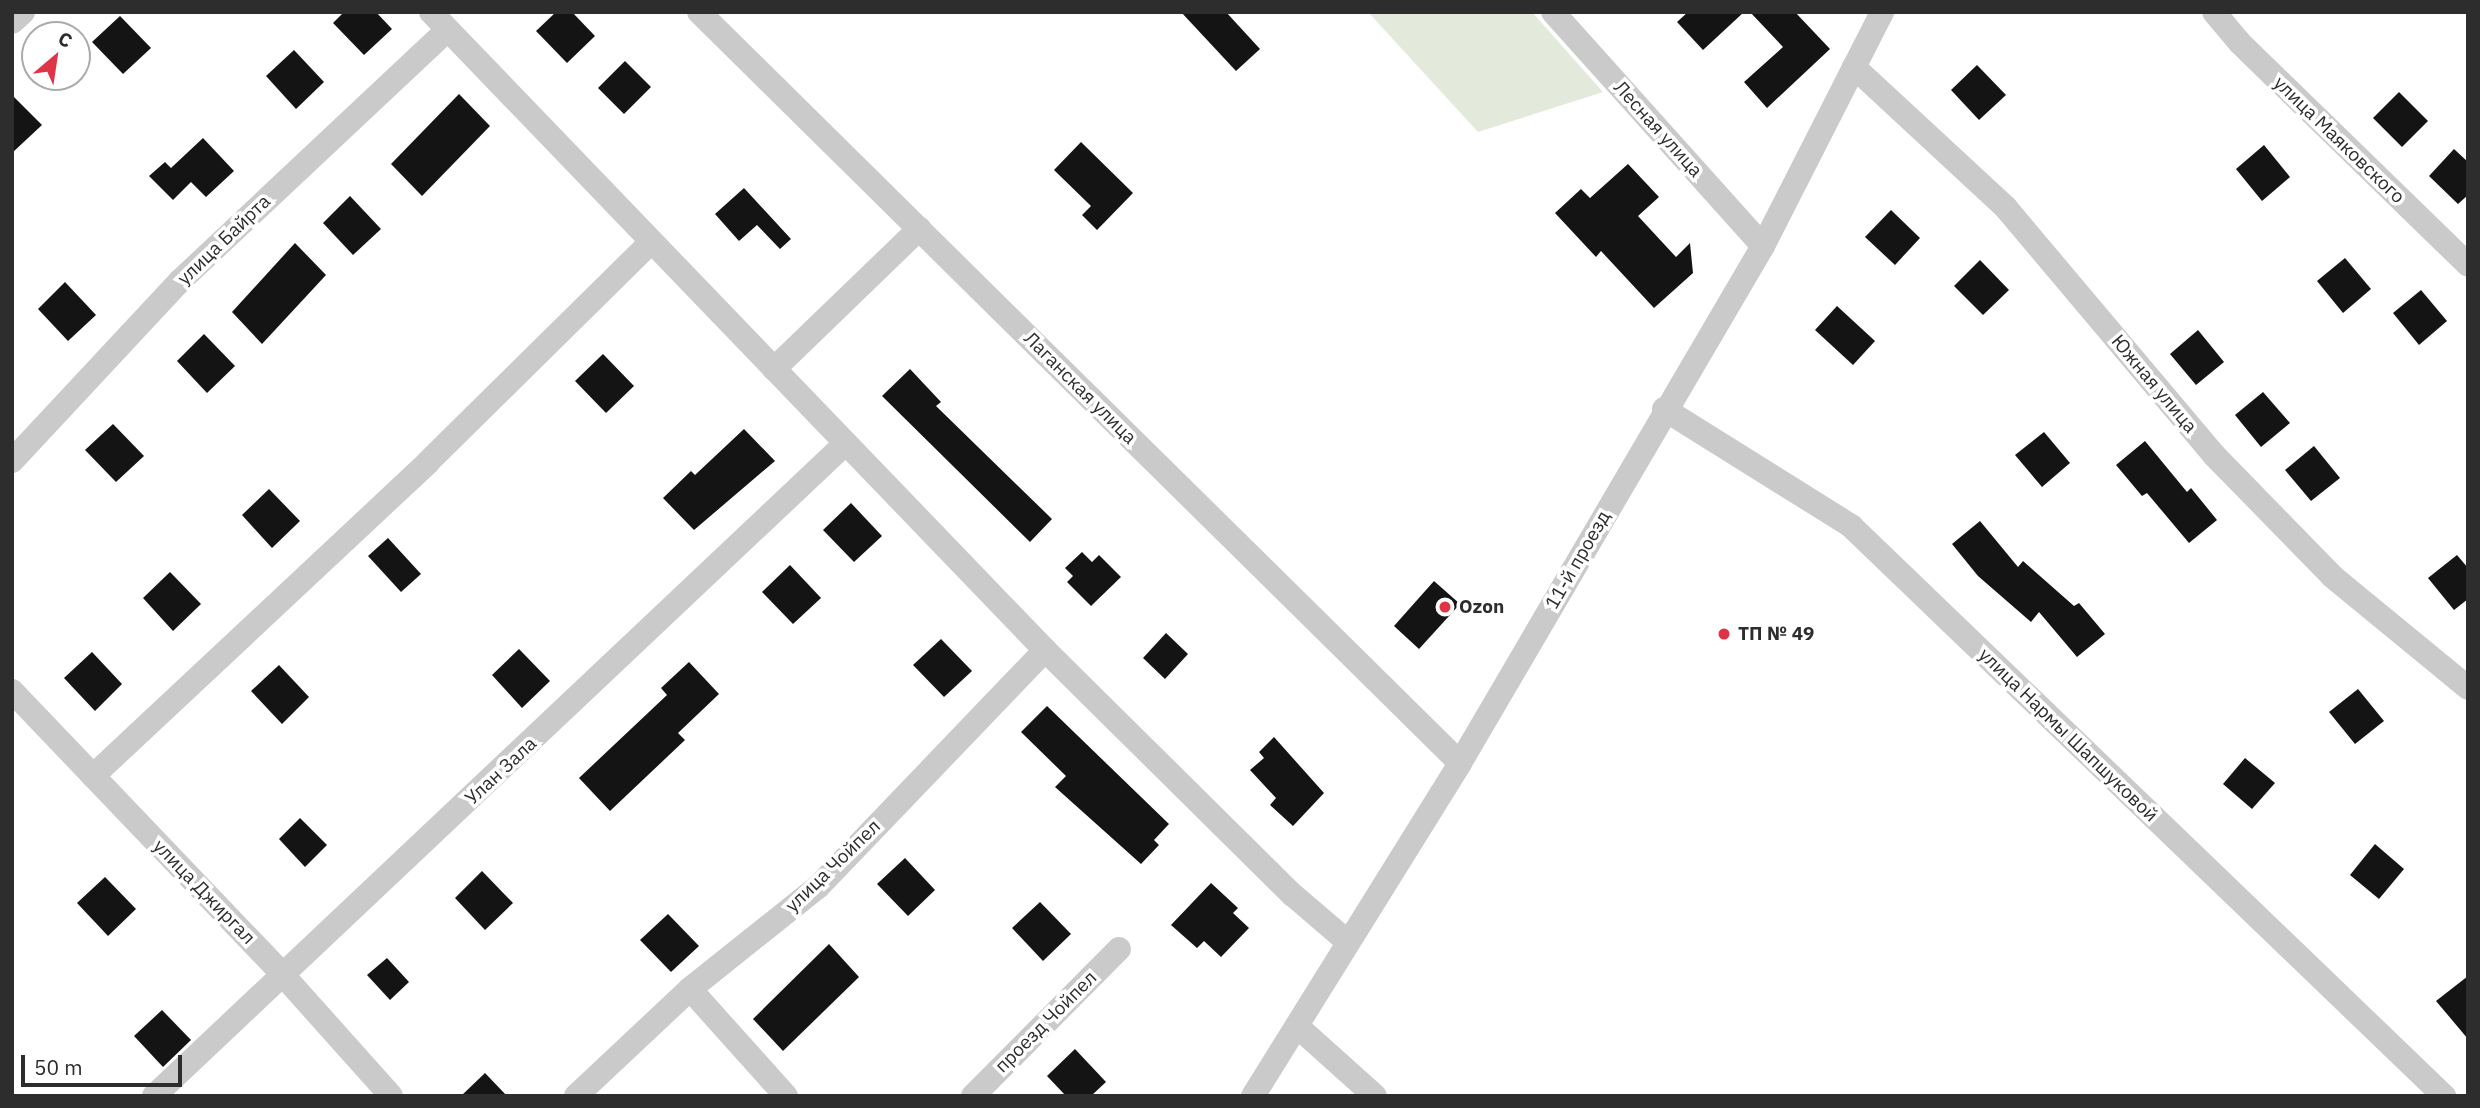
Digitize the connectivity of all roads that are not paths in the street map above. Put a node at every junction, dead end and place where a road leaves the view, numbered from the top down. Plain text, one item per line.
1 (23, 12) edge
2 (699, 12) edge
3 (1553, 12) edge
4 (1882, 12) edge
5 (2214, 12) edge
6 (439, 21) edge
7 (12, 22) edge
8 (1854, 67) junction
9 (919, 229) junction
10 (650, 243) junction
11 (1763, 246) junction
12 (2468, 265) edge
13 (774, 369) junction
14 (1664, 409) junction
15 (846, 443) junction
16 (12, 461) edge
17 (1045, 650) junction
18 (2468, 688) edge
19 (12, 691) edge
20 (1460, 763) junction
21 (93, 776) junction
22 (1348, 942) junction
23 (1119, 949) dead end
24 (283, 975) junction
25 (690, 989) junction
26 (1297, 1027) junction
27 (154, 1096) edge
28 (391, 1096) edge
29 (576, 1096) edge
30 (786, 1096) edge
31 (973, 1096) edge
32 (1253, 1096) edge
33 (1374, 1096) edge
34 (2444, 1096) edge

1 - 7 street
2 - 9 street, Лаганская улица
3 - 11 street, Лесная улица
4 - 8 street, 11-й проезд
5 - 12 street, улица Маяковского
6 - 10 street
6 - 16 street, улица Байрта
8 - 11 street, 11-й проезд
8 - 18 street, Южная улица
9 - 13 street
9 - 20 street, Лаганская улица
10 - 13 street
10 - 21 street
11 - 14 street, 11-й проезд
13 - 15 street
14 - 20 street, 11-й проезд
14 - 34 street, улица Нармы Шапшуковой
15 - 17 street
15 - 24 street, Улан Зала
17 - 22 street
17 - 25 street, улица Чойпел
19 - 21 street, улица Джиргал
20 - 22 street, 11-й проезд
21 - 24 street, улица Джиргал
22 - 26 street, 11-й проезд
23 - 31 street, проезд Чойпел
24 - 27 street, Улан Зала
24 - 28 street, улица Джиргал
25 - 29 street, улица Чойпел
25 - 30 street
26 - 32 street, 11-й проезд
26 - 33 street

